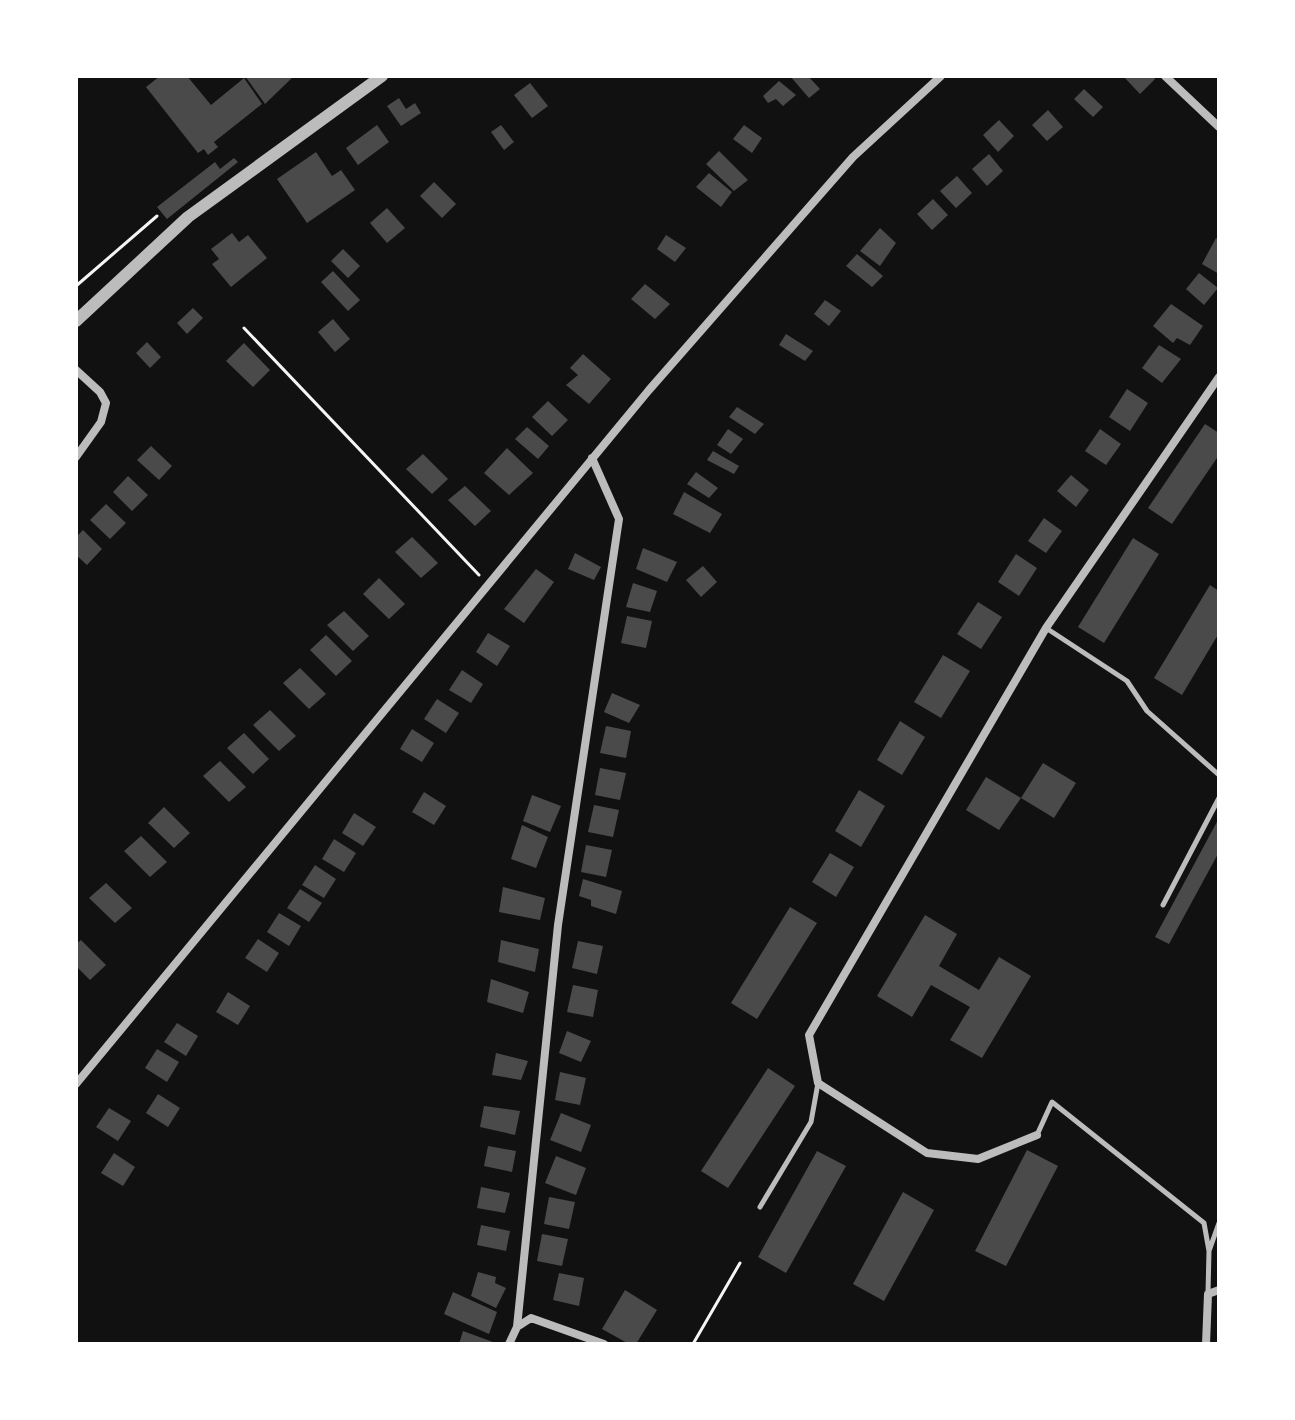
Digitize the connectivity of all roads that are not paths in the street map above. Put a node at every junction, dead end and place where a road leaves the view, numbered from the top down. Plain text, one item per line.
1 (382, 76) edge
2 (941, 76) edge
3 (1165, 76) edge
4 (1219, 127) edge
5 (76, 321) edge
6 (76, 370) edge
7 (1219, 377) edge
8 (76, 457) edge
9 (592, 458) junction
10 (1046, 628) junction
11 (1219, 775) edge
12 (1219, 798) edge
13 (1163, 905) dead end
14 (77, 1080) edge
15 (818, 1083) junction
16 (1037, 1135) joint
17 (760, 1207) dead end
18 (1219, 1223) edge
19 (1209, 1251) junction
20 (1219, 1290) edge
21 (1208, 1294) junction
22 (517, 1327) junction
23 (509, 1344) edge
24 (604, 1344) edge
25 (1206, 1344) edge

1 - 5 street
2 - 9 street
3 - 4 street
6 - 8 street
7 - 10 street
9 - 14 street
9 - 22 street
10 - 11 lane
10 - 15 street
12 - 13 lane
15 - 16 street
15 - 17 lane
16 - 19 lane
18 - 19 lane
19 - 21 lane
20 - 21 street
21 - 25 street
22 - 23 street
22 - 24 street

